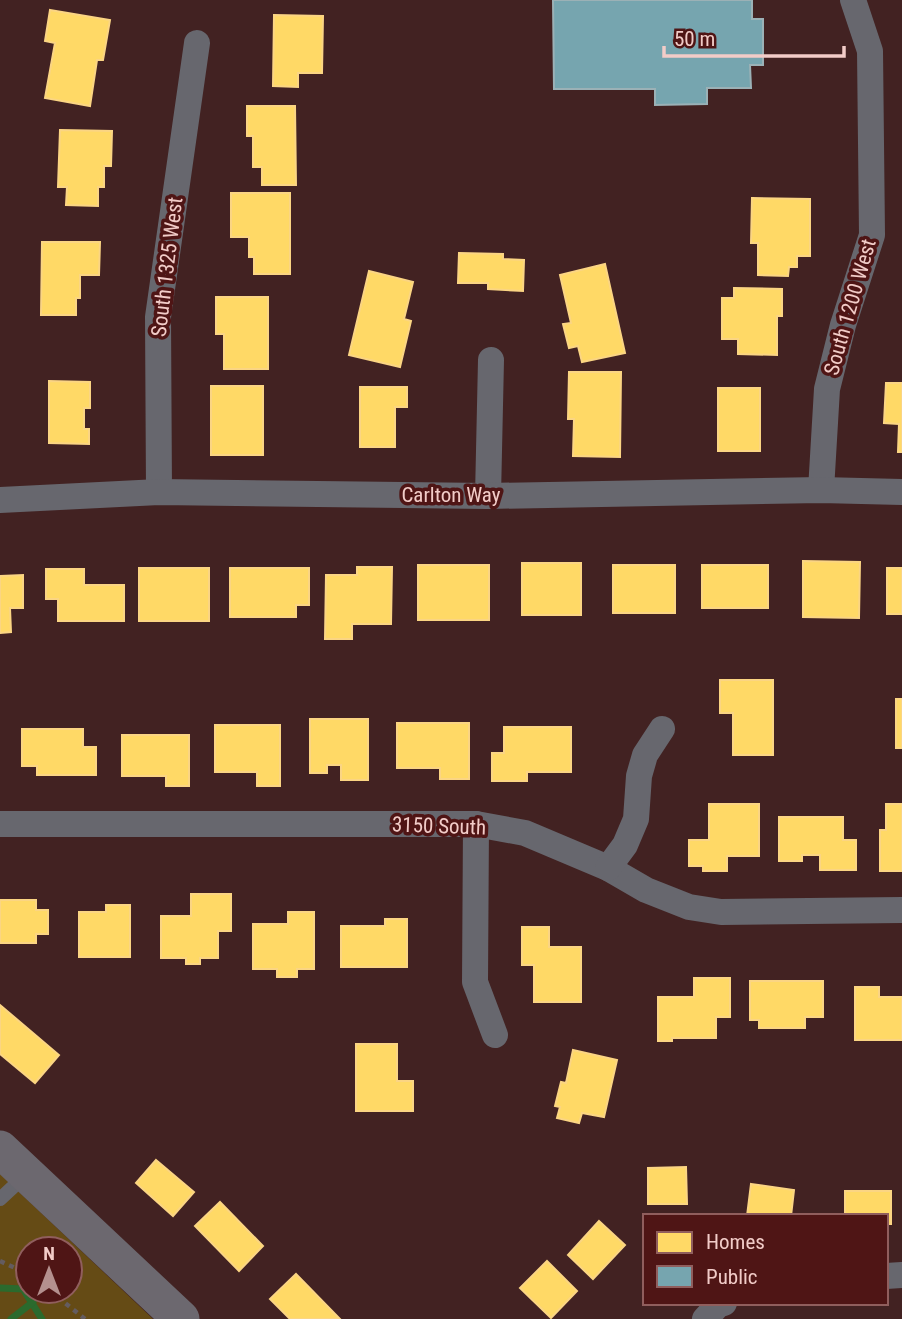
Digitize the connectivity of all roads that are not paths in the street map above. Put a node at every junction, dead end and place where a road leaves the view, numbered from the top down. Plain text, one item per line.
1 (853, 0) edge
2 (197, 43) dead end
3 (491, 360) dead end
4 (821, 490) junction
5 (159, 492) junction
6 (902, 492) edge
7 (488, 496) junction
8 (0, 500) edge
9 (662, 729) dead end
10 (0, 824) edge
11 (476, 824) junction
12 (608, 868) junction
13 (902, 910) edge
14 (495, 1035) dead end
15 (0, 1149) edge
16 (28, 1174) junction
17 (0, 1199) edge
18 (718, 1305) edge
19 (181, 1319) edge
20 (705, 1319) edge

1 - 4 street, South 1200 West
2 - 5 street, South 1325 West
3 - 7 street
4 - 6 street, Carlton Way
4 - 7 street, Carlton Way
5 - 7 street, Carlton Way
5 - 8 street, Carlton Way
9 - 12 street
10 - 11 street, 3150 South
11 - 12 street, 3150 South
11 - 14 street
12 - 13 street, 3150 South
15 - 16 main road
16 - 17 lane
16 - 19 main road
18 - 20 street

